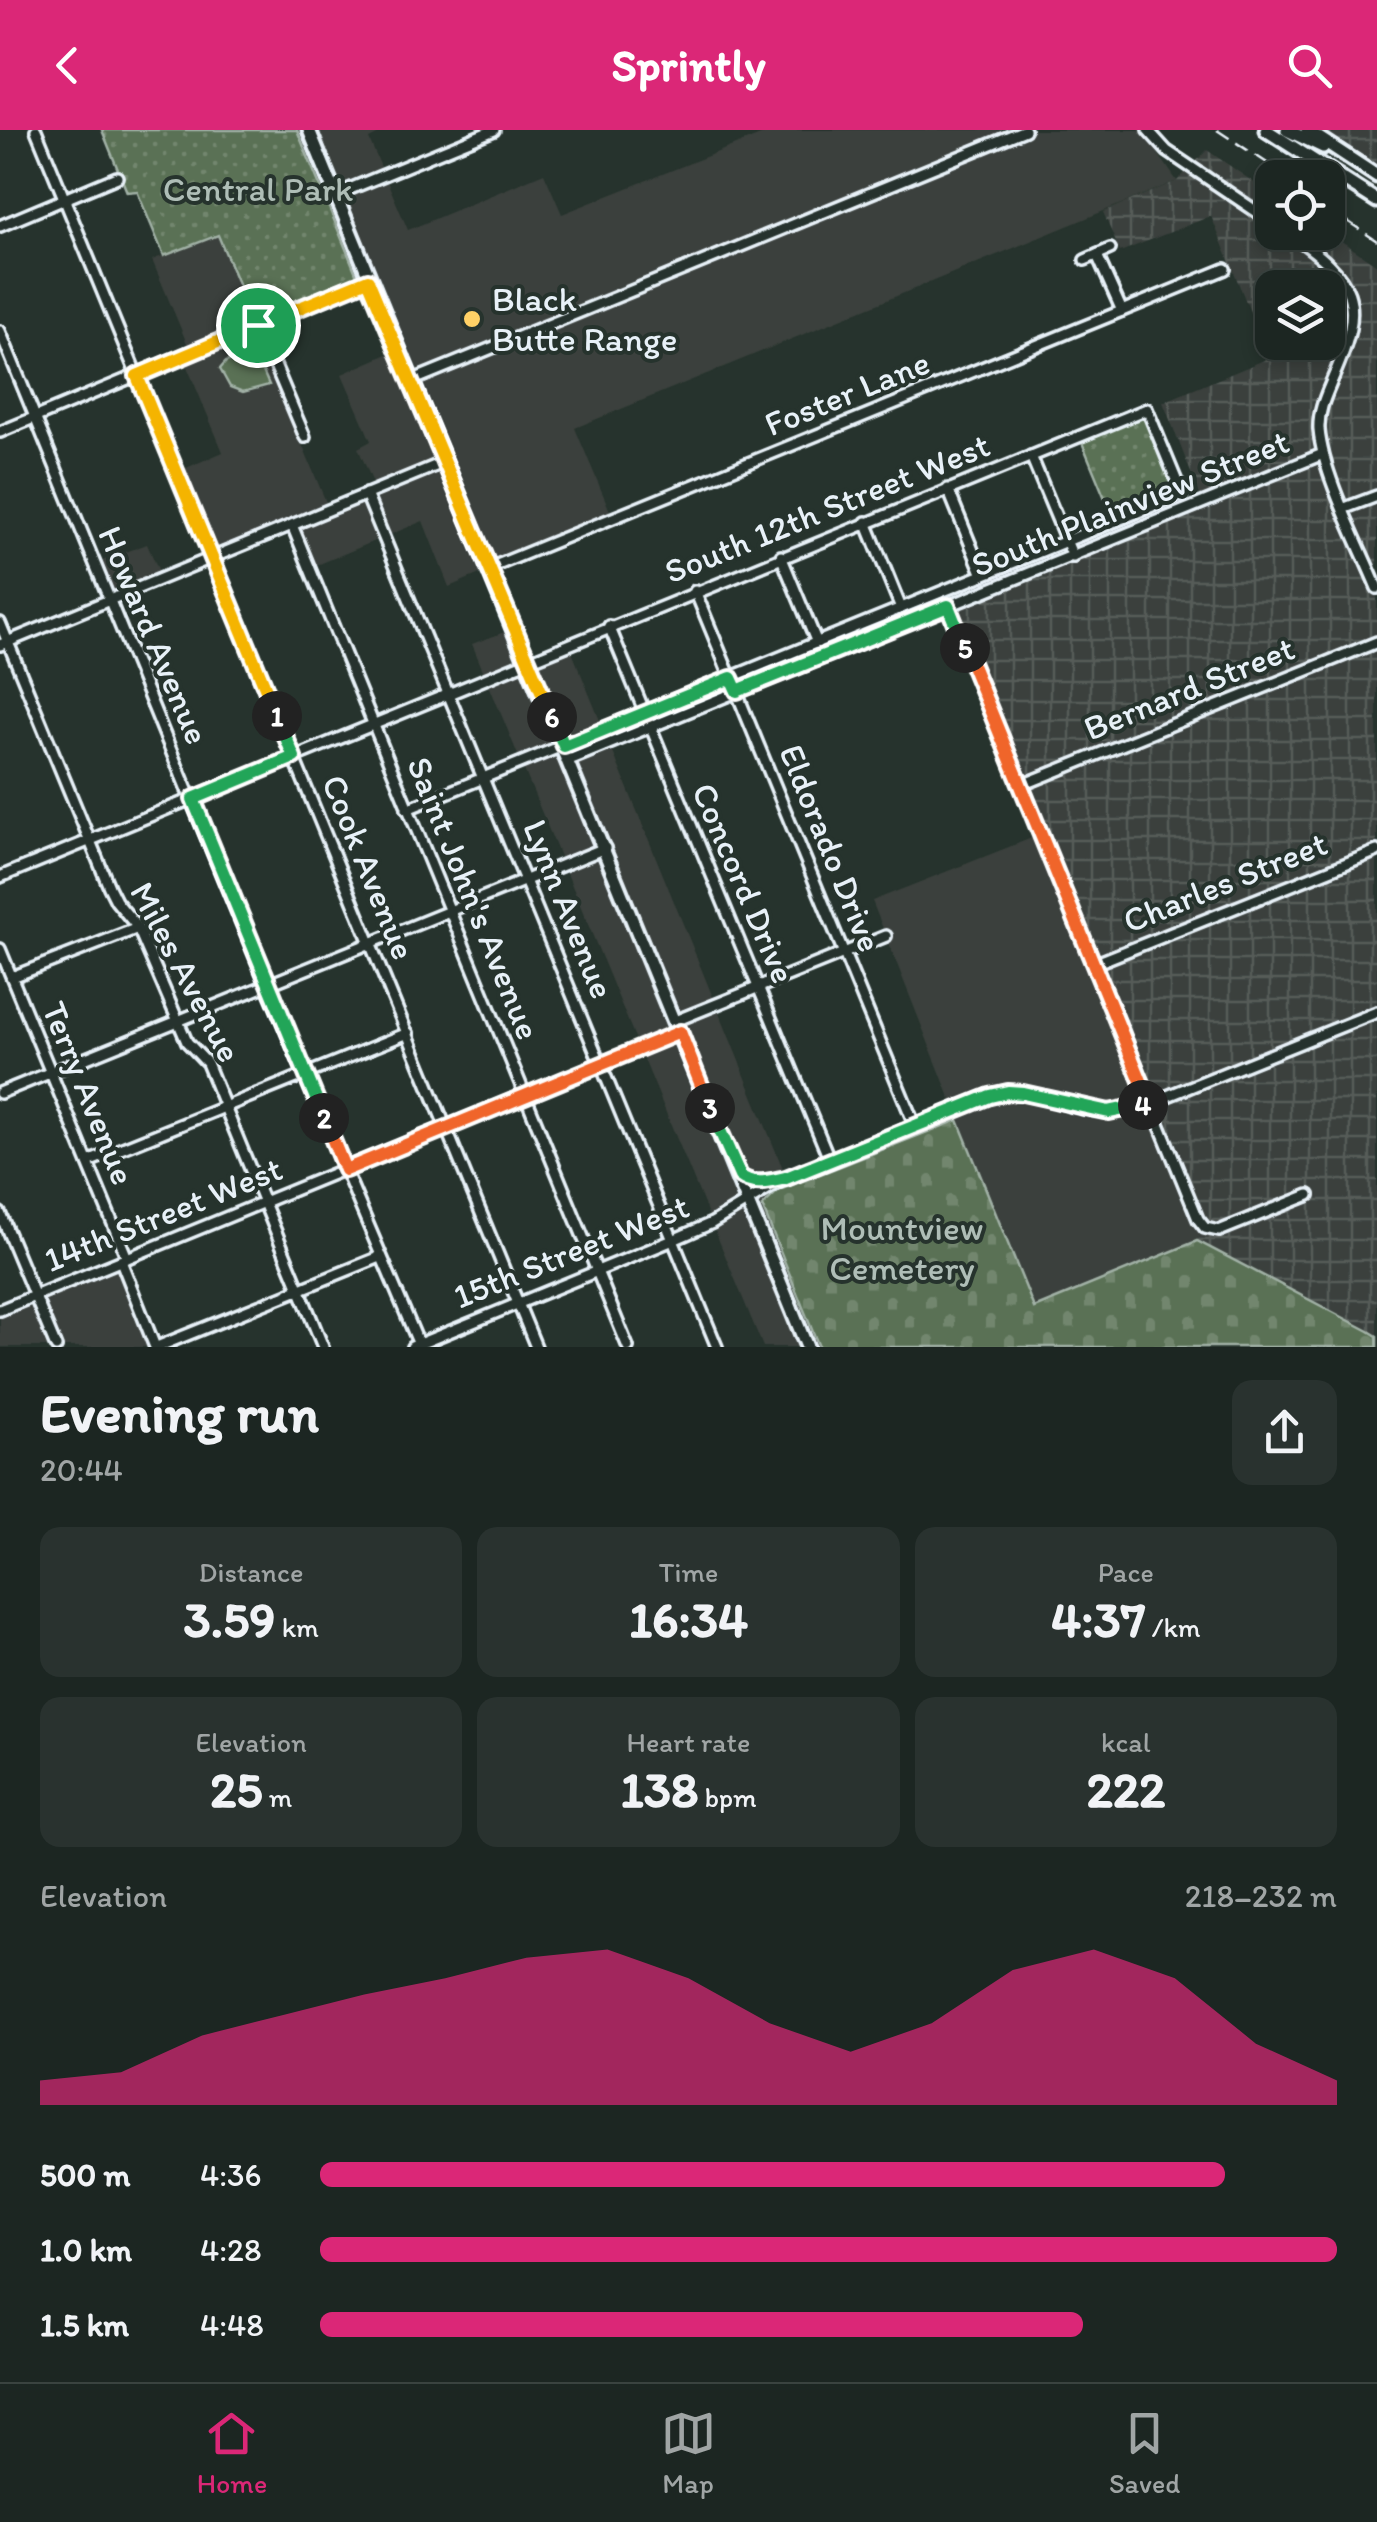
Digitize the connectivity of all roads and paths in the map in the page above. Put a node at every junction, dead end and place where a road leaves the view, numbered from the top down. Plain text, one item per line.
1 (36, 130) edge
2 (308, 130) edge
3 (494, 130) edge
4 (1025, 130) edge
5 (1148, 130) edge
6 (1266, 130) edge
7 (1287, 130) edge
8 (1306, 130) edge
9 (1346, 156) junction
10 (1377, 176) edge
11 (117, 177) dead end
12 (335, 195) junction
13 (65, 200) junction
14 (1377, 202) edge
15 (1255, 211) edge
16 (0, 226) edge
17 (1110, 248) dead end
18 (1312, 250) edge
19 (1098, 255) junction
20 (1085, 260) dead end
21 (1225, 269) dead end
22 (368, 280) junction
23 (1122, 311) junction
24 (258, 325) junction
25 (0, 331) edge
26 (137, 376) junction
27 (411, 381) junction
28 (36, 418) junction
29 (0, 432) edge
30 (305, 437) dead end
31 (1323, 454) junction
32 (1030, 456) junction
33 (445, 462) junction
34 (948, 489) junction
35 (366, 494) junction
36 (1182, 494) joint
37 (1377, 496) edge
38 (1345, 508) junction
39 (866, 522) junction
40 (292, 524) junction
41 (1066, 542) junction
42 (781, 556) junction
43 (1072, 557) junction
44 (212, 558) junction
45 (490, 568) junction
46 (983, 575) junction
47 (1377, 588) edge
48 (695, 591) junction
49 (109, 600) junction
50 (948, 606) junction
51 (901, 608) junction
52 (0, 623) edge
53 (609, 626) junction
54 (1377, 642) edge
55 (4, 643) edge
56 (817, 643) junction
57 (527, 659) junction
58 (731, 678) junction
59 (737, 691) junction
60 (450, 692) junction
61 (644, 713) junction
62 (372, 724) junction
63 (649, 728) junction
64 (564, 746) junction
65 (294, 757) junction
66 (569, 760) junction
67 (485, 778) junction
68 (1022, 785) junction
69 (193, 799) junction
70 (407, 809) junction
71 (90, 841) junction
72 (604, 848) junction
73 (1377, 850) edge
74 (0, 877) edge
75 (527, 880) junction
76 (448, 912) junction
77 (138, 928) junction
78 (886, 936) dead end
79 (371, 944) junction
80 (0, 948) edge
81 (844, 953) junction
82 (1094, 964) junction
83 (12, 977) junction
84 (268, 986) junction
85 (758, 988) junction
86 (1377, 1012) edge
87 (177, 1022) junction
88 (677, 1026) junction
89 (408, 1033) junction
90 (602, 1064) junction
91 (50, 1072) junction
92 (305, 1075) junction
93 (0, 1093) edge
94 (525, 1096) junction
95 (1150, 1103) junction
96 (226, 1106) junction
97 (915, 1126) junction
98 (446, 1128) junction
99 (88, 1162) junction
100 (830, 1162) junction
101 (735, 1169) junction
102 (345, 1170) junction
103 (786, 1178) junction
104 (1308, 1195) dead end
105 (748, 1200) junction
106 (264, 1203) junction
107 (0, 1212) edge
108 (672, 1240) junction
109 (380, 1256) junction
110 (124, 1260) junction
111 (596, 1271) junction
112 (298, 1290) junction
113 (34, 1296) junction
114 (518, 1304) junction
115 (0, 1310) edge
116 (417, 1346) edge
117 (56, 1347) edge
118 (156, 1347) edge
119 (323, 1347) edge
120 (536, 1347) edge
121 (628, 1347) edge
122 (717, 1347) edge
123 (807, 1347) edge

1 - 13 street, Cook Avenue
2 - 12 main road
3 - 12 street
4 - 27 street
5 - 15 street
6 - 14 main road
7 - 9 main road
8 - 9 main road
9 - 10 main road
11 - 13 street
12 - 22 main road
13 - 16 street
13 - 26 street, Cook Avenue
17 - 19 street
18 - 31 street
19 - 20 street
19 - 23 street
21 - 23 street, Foster Lane
22 - 24 street
22 - 27 main road
23 - 45 street, Foster Lane
24 - 26 street
24 - 30 street
25 - 28 street, Howard Avenue
26 - 28 street
26 - 44 street, Cook Avenue
27 - 33 main road
28 - 29 street
28 - 49 street, Howard Avenue
31 - 38 street
31 - 43 street, South Plainview Street
32 - 34 street, South 12th Street West
32 - 36 street, South 12th Street West
32 - 41 street
33 - 35 street
33 - 45 main road
34 - 39 street, South 12th Street West
34 - 46 street
35 - 40 street
35 - 60 street, Lynn Avenue
36 - 41 street, South Plainview Street
37 - 38 street
38 - 47 street
39 - 42 street, South 12th Street West
39 - 51 street
40 - 44 street
40 - 62 street, Saint John's Avenue
41 - 43 street
41 - 46 street, South Plainview Street
42 - 48 street, South 12th Street West
42 - 56 street
43 - 50 street, South Plainview Street
44 - 49 street
44 - 65 street, Cook Avenue
45 - 57 main road
46 - 51 street, South Plainview Street
48 - 53 street, South 12th Street West
48 - 58 street, Eldorado Drive
49 - 55 street
49 - 69 street, Howard Avenue
50 - 59 street, South Plainview Street
50 - 68 street
51 - 56 street, South Plainview Street
52 - 55 street, Miles Avenue
53 - 57 street, South 12th Street West
53 - 61 street, Concord Drive
54 - 68 street, Bernard Street
55 - 71 street, Miles Avenue
56 - 58 street, South Plainview Street
57 - 60 street, South 12th Street West
57 - 64 main road
58 - 59 street, Eldorado Drive
58 - 61 street, South Plainview Street
59 - 63 street, South Plainview Street
59 - 81 street, Eldorado Drive
60 - 62 street, South 12th Street West
60 - 67 street, Lynn Avenue
61 - 63 street, Concord Drive
61 - 64 street, South Plainview Street
62 - 65 street, South 12th Street West
62 - 70 street, Saint John's Avenue
63 - 66 street, South Plainview Street
63 - 85 street, Concord Drive
64 - 66 main road
64 - 67 street, South Plainview Street
65 - 69 street, South 12th Street West
65 - 79 street, Cook Avenue
66 - 72 main road
67 - 70 street, South Plainview Street
67 - 75 street, Lynn Avenue
68 - 82 street
69 - 71 street, South 12th Street West
69 - 84 street, Howard Avenue
70 - 76 street, Saint John's Avenue
71 - 74 street, South 12th Street West
71 - 77 street, Miles Avenue
72 - 75 street
72 - 88 main road
73 - 82 street, Charles Street
75 - 76 street
75 - 90 street, Lynn Avenue
76 - 79 street
76 - 94 street, Saint John's Avenue
77 - 83 street
77 - 87 street, Miles Avenue
78 - 81 street, 14th Street West
79 - 84 street
79 - 89 street, Cook Avenue
80 - 83 street, Terry Avenue
81 - 85 street, 14th Street West
81 - 97 street, Eldorado Drive
82 - 95 street
83 - 91 street, Terry Avenue
84 - 87 street
84 - 92 street, Howard Avenue
85 - 88 street, 14th Street West
85 - 100 street, Concord Drive
86 - 95 street, 15th Street West
87 - 91 street
87 - 96 street, Miles Avenue
88 - 90 street, 14th Street West
88 - 101 main road
89 - 92 street
89 - 98 street, Cook Avenue
90 - 94 street, 14th Street West
90 - 108 street, Lynn Avenue
91 - 93 street
91 - 99 street, Terry Avenue
92 - 96 street
92 - 102 street, Howard Avenue
94 - 98 street, 14th Street West
94 - 111 street, Saint John's Avenue
95 - 97 street, 15th Street West
95 - 104 street
96 - 99 street
96 - 106 street, Miles Avenue
97 - 100 street, 15th Street West
98 - 102 street, 14th Street West
98 - 114 street, Cook Avenue
99 - 110 street, Terry Avenue
100 - 103 street, 15th Street West
101 - 103 street
101 - 105 main road
102 - 106 street, 14th Street West
102 - 109 street, Howard Avenue
103 - 105 street, 15th Street West
105 - 108 street, 15th Street West
105 - 123 main road
106 - 110 street, 14th Street West
106 - 112 street, Miles Avenue
107 - 113 street
108 - 111 street, 15th Street West
108 - 122 street, Lynn Avenue
109 - 112 street
109 - 116 street, Howard Avenue
110 - 113 street, 14th Street West
110 - 118 street, Terry Avenue
111 - 114 street, 15th Street West
111 - 121 street, Saint John's Avenue
112 - 118 street
112 - 119 street, Miles Avenue
113 - 115 street, 14th Street West
113 - 117 street
114 - 116 street, 15th Street West
114 - 120 street, Cook Avenue

